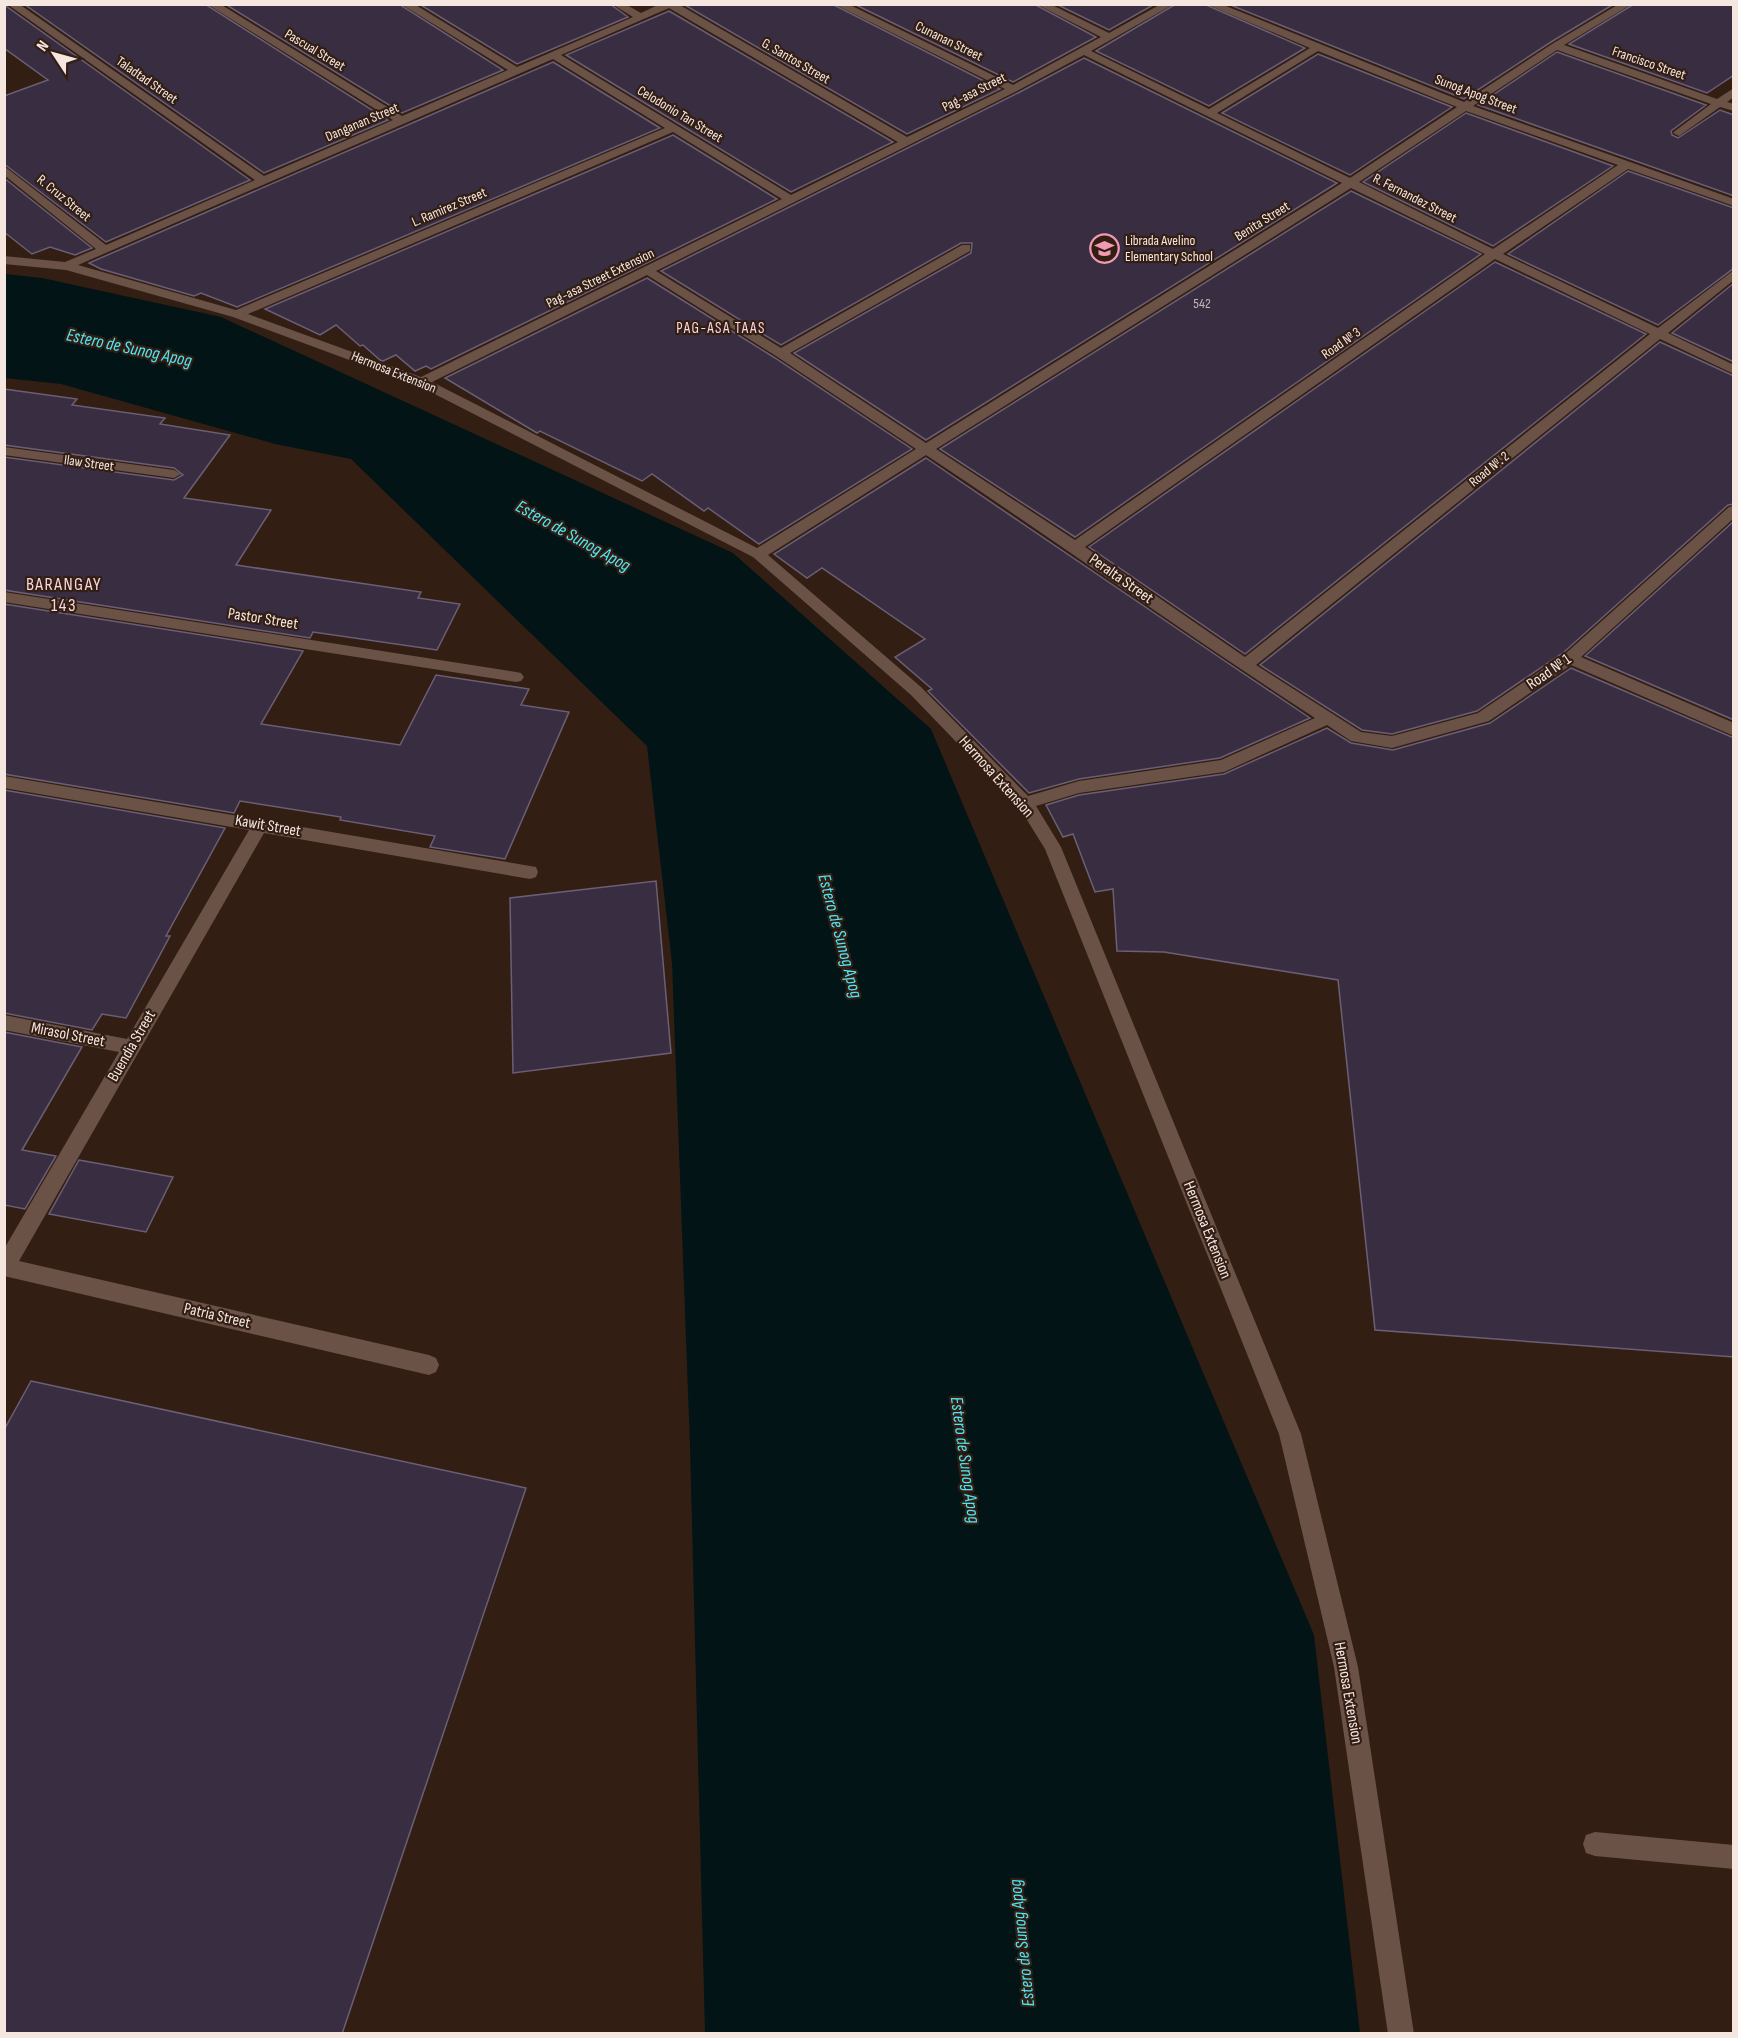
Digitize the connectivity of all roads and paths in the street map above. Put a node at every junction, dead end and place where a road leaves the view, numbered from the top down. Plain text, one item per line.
1 (12, 4) edge
2 (212, 4) edge
3 (406, 4) edge
4 (617, 4) edge
5 (670, 4) edge
6 (839, 4) edge
7 (1041, 4) edge
8 (1169, 4) edge
9 (1211, 4) edge
10 (1627, 4) edge
11 (641, 17) junction
12 (1110, 37) junction
13 (1556, 46) junction
14 (1318, 47) junction
15 (1084, 51) junction
16 (554, 55) junction
17 (517, 71) junction
18 (1013, 89) junction
19 (1734, 91) edge
20 (1717, 102) junction
21 (1463, 106) junction
22 (1734, 108) edge
23 (1209, 113) junction
24 (402, 121) junction
25 (674, 128) junction
26 (1679, 133) dead end
27 (907, 142) junction
28 (1625, 166) junction
29 (4, 169) edge
30 (264, 180) junction
31 (1350, 183) junction
32 (790, 199) junction
33 (1734, 203) edge
34 (966, 248) dead end
35 (105, 250) junction
36 (1494, 254) junction
37 (4, 260) edge
38 (67, 266) junction
39 (648, 271) junction
40 (1734, 274) edge
41 (237, 314) junction
42 (1658, 334) junction
43 (781, 353) junction
44 (1734, 370) edge
45 (422, 382) junction
46 (927, 449) junction
47 (4, 451) edge
48 (174, 474) dead end
49 (1734, 510) edge
50 (1075, 547) junction
51 (758, 554) junction
52 (4, 597) edge
53 (1570, 658) junction
54 (1245, 665) junction
55 (516, 677) dead end
56 (1327, 719) junction
57 (1734, 730) edge
58 (4, 782) edge
59 (1024, 804) junction
60 (260, 825) junction
61 (530, 872) dead end
62 (4, 1022) edge
63 (131, 1047) junction
64 (5, 1267) edge
65 (429, 1365) dead end
66 (1595, 1844) dead end
67 (1734, 1857) edge
68 (1401, 2034) edge

1 - 30 street, Taladtad Street
2 - 24 street, Pascual Street
3 - 17 street
4 - 11 street
5 - 11 street, Danganan Street
5 - 27 street, G. Santos Street
6 - 18 street, Cunanan Street
7 - 12 street
8 - 12 street, Pag-asa Street
9 - 14 street, Sunog Apog Street
10 - 13 street, Benita Street
11 - 16 street, Danganan Street
12 - 15 street, Pag-asa Street
13 - 20 street, Francisco Street
13 - 21 street, Benita Street
14 - 21 street, Sunog Apog Street
14 - 23 street
15 - 18 street, Pag-asa Street
15 - 23 street, R. Fernandez Street
16 - 17 street, Danganan Street
16 - 25 street, Celodonio Tan Street
17 - 24 street, Danganan Street
18 - 27 street, Pag-asa Street
19 - 20 street
20 - 22 street, Francisco Street
20 - 26 street
21 - 28 street, Sunog Apog Street
21 - 31 street, Benita Street
23 - 31 street, R. Fernandez Street
24 - 30 street, Danganan Street
25 - 32 street, Celodonio Tan Street
25 - 41 street, L. Ramirez Street
27 - 32 street, Pag-asa Street
28 - 33 street, Sunog Apog Street
28 - 36 street, Road № 3
29 - 35 street, R. Cruz Street
30 - 35 street, Danganan Street
31 - 36 street, R. Fernandez Street
31 - 46 street, Benita Street
32 - 39 street, Pag-asa Street Extension
34 - 43 street
35 - 38 street, Danganan Street
36 - 42 street, R. Fernandez Street
36 - 50 street, Road № 3
37 - 38 street, Hermosa Extension
38 - 41 street, Hermosa Extension
39 - 43 street, Peralta Street
39 - 45 street, Pag-asa Street Extension
40 - 42 street, Road №. 2
41 - 45 street, Hermosa Extension
42 - 44 street, R. Fernandez Street
42 - 54 street, Road №. 2
43 - 46 street, Peralta Street
45 - 51 street, Hermosa Extension
46 - 50 street, Peralta Street
46 - 51 street, Benita Street
47 - 48 street, Ilaw Street
49 - 53 street, Road № 1
50 - 54 street, Peralta Street
51 - 59 street, Hermosa Extension
52 - 55 street, Pastor Street
53 - 56 street, Road № 1
53 - 57 street
54 - 56 street, Peralta Street
56 - 59 street
58 - 60 street, Kawit Street
59 - 68 street, Hermosa Extension
60 - 61 street, Kawit Street
60 - 63 street, Buendia Street
62 - 63 street, Mirasol Street
63 - 64 street, Buendia Street
64 - 65 street, Patria Street
66 - 67 street

